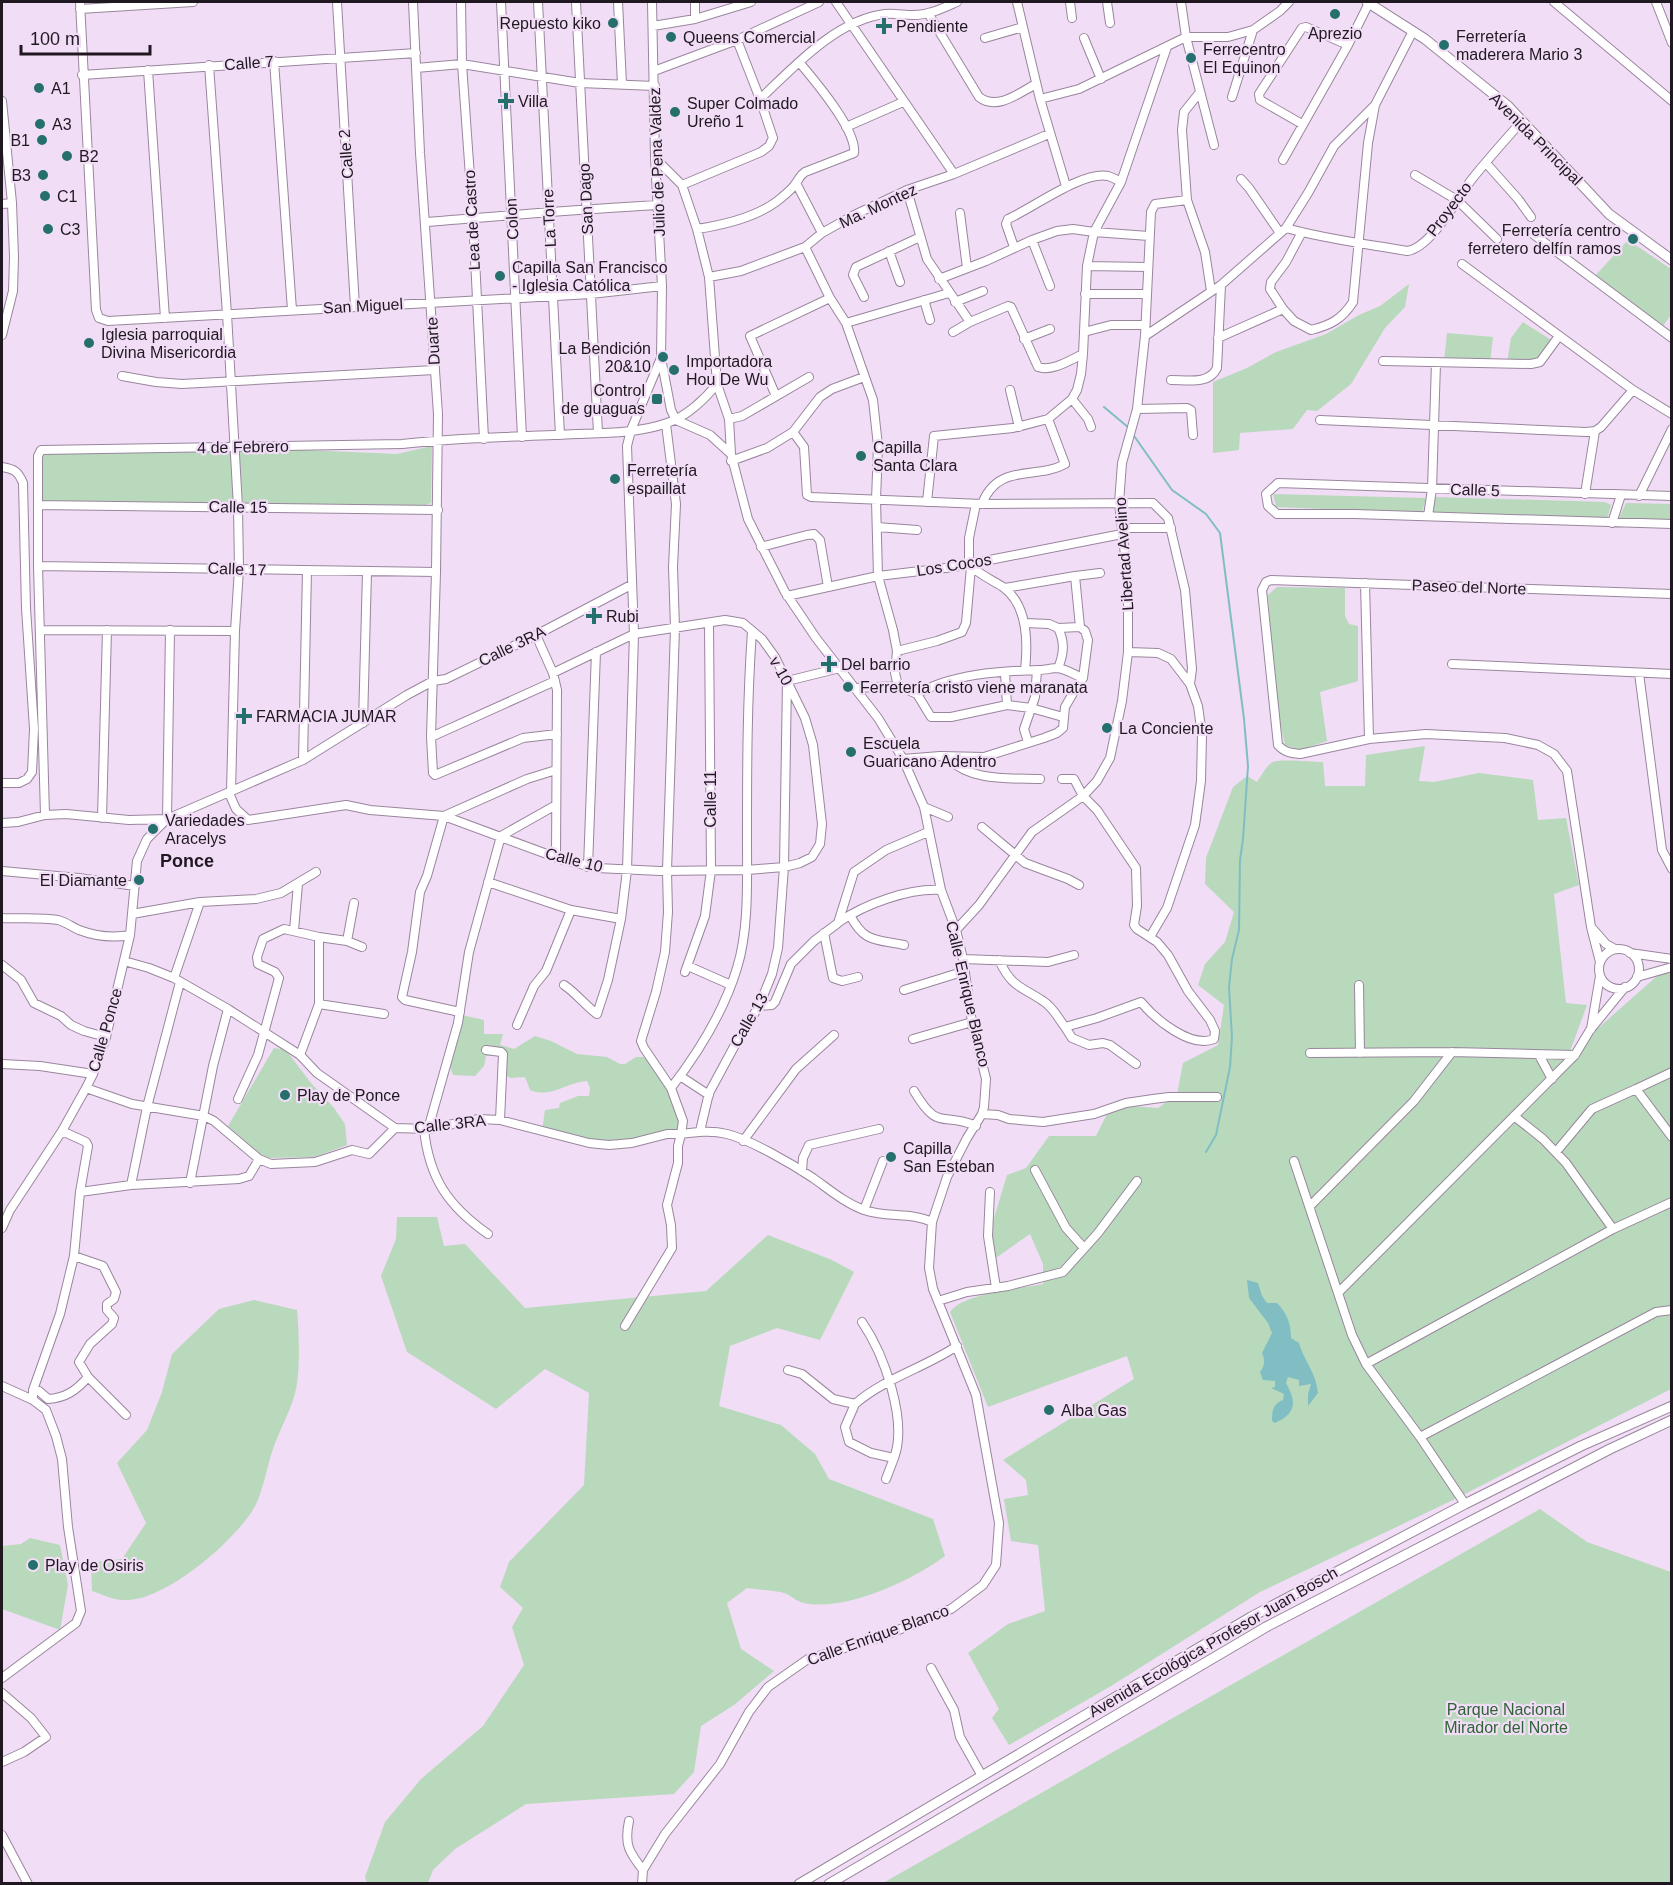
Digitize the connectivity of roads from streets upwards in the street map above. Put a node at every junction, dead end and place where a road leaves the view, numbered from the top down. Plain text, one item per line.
1 (193, 2) edge
2 (337, 2) edge
3 (413, 2) edge
4 (461, 2) edge
5 (501, 2) edge
6 (538, 2) edge
7 (576, 2) edge
8 (618, 2) edge
9 (652, 2) edge
10 (694, 2) edge
11 (751, 2) edge
12 (819, 2) edge
13 (836, 2) edge
14 (957, 2) edge
15 (1017, 2) edge
16 (1070, 2) edge
17 (1107, 2) edge
18 (1181, 2) edge
19 (1289, 2) edge
20 (1368, 2) edge
21 (1554, 2) edge
22 (1656, 2) edge
23 (80, 5) edge
24 (928, 13) junction
25 (1072, 18) dead end
26 (695, 19) junction
27 (1110, 23) dead end
28 (851, 24) junction
29 (653, 26) junction
30 (1023, 27) junction
31 (1253, 30) junction
32 (1413, 31) junction
33 (1186, 37) junction
34 (985, 38) dead end
35 (1084, 38) dead end
36 (737, 40) junction
37 (1671, 43) edge
38 (1348, 45) junction
39 (1167, 47) junction
40 (416, 53) junction
41 (340, 57) junction
42 (274, 62) junction
43 (800, 62) junction
44 (462, 64) junction
45 (209, 65) junction
46 (416, 68) junction
47 (148, 70) junction
48 (505, 71) junction
49 (654, 71) junction
50 (82, 75) junction
51 (542, 78) junction
52 (1101, 79) junction
53 (580, 83) junction
54 (622, 84) junction
55 (1036, 84) junction
56 (655, 86) junction
57 (1200, 92) junction
58 (1232, 97) dead end
59 (760, 99) junction
60 (1040, 99) junction
61 (2, 101) edge
62 (1671, 101) edge
63 (903, 102) junction
64 (1375, 105) junction
65 (1522, 121) junction
66 (1302, 124) junction
67 (846, 127) junction
68 (1050, 134) junction
69 (1214, 145) dead end
70 (655, 158) junction
71 (1283, 160) dead end
72 (1486, 163) junction
73 (954, 174) junction
74 (1415, 175) dead end
75 (1241, 179) dead end
76 (1121, 182) junction
77 (796, 183) junction
78 (682, 185) junction
79 (1066, 186) junction
80 (907, 190) junction
81 (1187, 200) junction
82 (1457, 200) junction
83 (12, 203) junction
84 (2, 204) edge
85 (658, 205) junction
86 (586, 208) junction
87 (549, 213) junction
88 (960, 213) dead end
89 (512, 216) junction
90 (1531, 217) dead end
91 (473, 219) junction
92 (425, 222) junction
93 (697, 229) junction
94 (1283, 231) junction
95 (1094, 232) junction
96 (1302, 232) junction
97 (822, 233) junction
98 (1533, 234) dead end
99 (1149, 236) junction
100 (920, 237) junction
101 (1497, 239) dead end
102 (1032, 240) junction
103 (1358, 243) junction
104 (805, 247) junction
105 (1014, 247) junction
106 (889, 251) junction
107 (1671, 260) edge
108 (1462, 264) dead end
109 (1087, 266) junction
110 (1148, 267) junction
111 (968, 268) junction
112 (709, 277) junction
113 (939, 279) junction
114 (900, 282) dead end
115 (1221, 285) junction
116 (662, 286) junction
117 (1050, 286) dead end
118 (983, 291) dead end
119 (1211, 291) junction
120 (949, 292) junction
121 (591, 294) junction
122 (1085, 294) junction
123 (1147, 294) junction
124 (553, 295) junction
125 (515, 297) junction
126 (864, 297) dead end
127 (830, 298) junction
128 (477, 300) junction
129 (924, 300) junction
130 (955, 302) junction
131 (431, 303) junction
132 (355, 307) junction
133 (1283, 309) junction
134 (291, 310) junction
135 (227, 314) junction
136 (165, 318) junction
137 (930, 320) dead end
138 (970, 322) junction
139 (846, 323) junction
140 (1145, 325) junction
141 (1050, 329) dead end
142 (2, 330) edge
143 (954, 332) dead end
144 (1084, 332) junction
145 (1145, 336) junction
146 (1559, 336) junction
147 (1218, 338) junction
148 (1671, 338) edge
149 (1024, 339) junction
150 (1083, 354) junction
151 (661, 357) junction
152 (1383, 361) dead end
153 (1436, 363) junction
154 (434, 370) junction
155 (122, 376) dead end
156 (809, 377) dead end
157 (864, 377) junction
158 (1171, 380) dead end
159 (231, 381) junction
160 (717, 384) junction
161 (1010, 390) dead end
162 (1633, 390) junction
163 (776, 396) junction
164 (1071, 399) junction
165 (1137, 409) junction
166 (1671, 414) edge
167 (729, 419) junction
168 (1048, 419) junction
169 (676, 420) junction
170 (1320, 420) dead end
171 (666, 424) junction
172 (1434, 426) junction
173 (1019, 427) junction
174 (1091, 427) dead end
175 (1671, 429) edge
176 (631, 430) junction
177 (793, 432) junction
178 (1591, 432) junction
179 (598, 433) junction
180 (560, 435) junction
181 (1193, 435) dead end
182 (522, 437) junction
183 (484, 439) junction
184 (438, 440) junction
185 (236, 447) junction
186 (731, 458) junction
187 (2, 467) edge
188 (1432, 489) junction
189 (1585, 494) junction
190 (1621, 495) junction
191 (1639, 496) junction
192 (1671, 496) edge
193 (876, 500) junction
194 (927, 502) junction
195 (1119, 503) junction
196 (979, 504) junction
197 (38, 506) junction
198 (238, 507) junction
199 (438, 510) junction
200 (1428, 516) junction
201 (1612, 523) junction
202 (1671, 524) edge
203 (877, 527) junction
204 (1171, 528) junction
205 (917, 530) dead end
206 (1122, 531) junction
207 (761, 548) junction
208 (970, 565) junction
209 (38, 566) junction
210 (239, 569) junction
211 (307, 572) junction
212 (367, 572) junction
213 (436, 572) junction
214 (1100, 573) dead end
215 (878, 576) junction
216 (1075, 576) junction
217 (1365, 583) junction
218 (631, 585) junction
219 (828, 587) junction
220 (1005, 588) junction
221 (1671, 594) edge
222 (787, 596) junction
223 (709, 623) junction
224 (1025, 623) junction
225 (675, 628) junction
226 (1058, 628) junction
227 (1082, 629) junction
228 (40, 630) junction
229 (107, 630) junction
230 (170, 630) junction
231 (752, 631) junction
232 (235, 632) junction
233 (634, 634) junction
234 (536, 635) junction
235 (897, 651) junction
236 (596, 652) junction
237 (1128, 652) junction
238 (1452, 663) dead end
239 (840, 668) junction
240 (1058, 668) junction
241 (1025, 670) junction
242 (1037, 670) junction
243 (1005, 673) junction
244 (1639, 673) junction
245 (1671, 674) edge
246 (554, 677) junction
247 (1083, 678) junction
248 (433, 681) junction
249 (787, 681) junction
250 (1190, 684) junction
251 (898, 686) junction
252 (855, 688) junction
253 (917, 694) junction
254 (1007, 705) junction
255 (1031, 708) junction
256 (1063, 717) junction
257 (363, 723) junction
258 (557, 734) junction
259 (431, 737) junction
260 (1369, 739) junction
261 (1028, 742) junction
262 (946, 756) junction
263 (903, 759) junction
264 (303, 760) junction
265 (556, 770) junction
266 (1040, 779) dead end
267 (1062, 779) dead end
268 (2, 783) edge
269 (230, 793) junction
270 (1083, 796) junction
271 (556, 805) junction
272 (924, 807) junction
273 (45, 815) junction
274 (444, 816) junction
275 (948, 817) dead end
276 (102, 818) junction
277 (167, 819) junction
278 (2, 823) edge
279 (982, 827) dead end
280 (928, 832) junction
281 (501, 836) junction
282 (1016, 856) junction
283 (556, 857) junction
284 (588, 867) junction
285 (784, 867) junction
286 (1671, 869) edge
287 (627, 870) junction
288 (711, 870) junction
289 (747, 870) junction
290 (668, 871) junction
291 (2, 872) edge
292 (316, 872) dead end
293 (488, 882) junction
294 (298, 884) junction
295 (1079, 885) dead end
296 (135, 886) junction
297 (941, 890) junction
298 (200, 902) junction
299 (354, 903) dead end
300 (571, 910) junction
301 (132, 914) junction
302 (850, 915) junction
303 (2, 918) edge
304 (621, 919) junction
305 (837, 923) junction
306 (1591, 927) junction
307 (294, 930) junction
308 (956, 930) junction
309 (824, 933) junction
310 (130, 935) junction
311 (1150, 937) junction
312 (319, 938) junction
313 (347, 941) junction
314 (904, 945) dead end
315 (362, 947) dead end
316 (1615, 950) junction
317 (1630, 953) junction
318 (1074, 955) dead end
319 (1671, 958) edge
320 (963, 959) junction
321 (999, 960) junction
322 (124, 961) junction
323 (1600, 962) junction
324 (2, 965) edge
325 (1671, 967) edge
326 (965, 971) junction
327 (1600, 976) junction
328 (858, 977) dead end
329 (1636, 977) junction
330 (177, 980) junction
331 (731, 984) junction
332 (564, 986) dead end
333 (1359, 986) dead end
334 (1625, 987) junction
335 (904, 990) dead end
336 (319, 1004) junction
337 (759, 1006) junction
338 (228, 1009) junction
339 (460, 1012) junction
340 (384, 1014) dead end
341 (972, 1022) junction
342 (517, 1025) dead end
343 (1065, 1027) junction
344 (1590, 1030) junction
345 (264, 1033) junction
346 (834, 1035) dead end
347 (106, 1037) junction
348 (913, 1039) dead end
349 (486, 1050) dead end
350 (1310, 1053) dead end
351 (1360, 1053) junction
352 (1452, 1053) junction
353 (300, 1055) junction
354 (1539, 1055) junction
355 (1575, 1055) junction
356 (2, 1064) edge
357 (1136, 1064) dead end
358 (1671, 1072) edge
359 (93, 1074) junction
360 (680, 1076) junction
361 (1552, 1079) junction
362 (87, 1088) junction
363 (671, 1088) junction
364 (1636, 1089) junction
365 (914, 1091) dead end
366 (709, 1095) junction
367 (1217, 1097) dead end
368 (238, 1099) dead end
369 (147, 1107) junction
370 (982, 1114) junction
371 (204, 1116) junction
372 (1514, 1116) junction
373 (500, 1120) junction
374 (976, 1126) junction
375 (395, 1128) junction
376 (426, 1129) junction
377 (879, 1129) dead end
378 (62, 1131) junction
379 (700, 1131) junction
380 (681, 1134) junction
381 (1671, 1137) edge
382 (743, 1141) junction
383 (1556, 1152) junction
384 (259, 1159) junction
385 (883, 1161) dead end
386 (1294, 1161) dead end
387 (1035, 1170) dead end
388 (802, 1171) junction
389 (1137, 1181) dead end
390 (190, 1183) junction
391 (132, 1185) junction
392 (80, 1192) junction
393 (990, 1192) dead end
394 (1671, 1202) edge
395 (1310, 1206) junction
396 (864, 1210) junction
397 (932, 1222) junction
398 (2, 1228) edge
399 (1613, 1229) junction
400 (488, 1234) dead end
401 (1084, 1248) junction
402 (74, 1256) junction
403 (996, 1288) junction
404 (1339, 1292) junction
405 (938, 1302) junction
406 (1671, 1310) edge
407 (862, 1322) dead end
408 (625, 1326) dead end
409 (957, 1346) junction
410 (1366, 1364) junction
411 (788, 1370) dead end
412 (88, 1377) junction
413 (890, 1381) junction
414 (2, 1386) edge
415 (33, 1390) junction
416 (33, 1400) junction
417 (855, 1404) junction
418 (1671, 1406) edge
419 (126, 1415) dead end
420 (1671, 1420) edge
421 (1420, 1437) junction
422 (894, 1458) junction
423 (886, 1479) dead end
424 (1465, 1504) junction
425 (931, 1668) dead end
426 (2, 1678) edge
427 (2, 1693) edge
428 (2, 1762) edge
429 (982, 1776) junction
430 (629, 1821) dead end
431 (2, 1835) edge
432 (643, 1870) junction
433 (28, 1884) edge
434 (642, 1884) edge
435 (799, 1884) edge
436 (829, 1884) edge

1 - 23 street
2 - 41 street, Calle 2
3 - 40 street, Duarte
4 - 44 street, Lea de Castro
5 - 48 street, Colon
6 - 51 street, La Torre
7 - 53 street, San Dago
8 - 54 street
9 - 29 street, Julio de Pena Valdez
10 - 26 street
11 - 26 street
12 - 36 street
13 - 28 street
14 - 24 street
15 - 30 street
16 - 25 street
17 - 27 street
18 - 33 street
19 - 31 street
20 - 32 street, Avenida Principal
20 - 38 street
21 - 62 street
22 - 37 street
23 - 50 street
24 - 28 street
24 - 55 street
26 - 29 street
28 - 43 street
28 - 63 street
29 - 49 street, Julio de Pena Valdez
30 - 34 street
30 - 55 street
31 - 33 street
31 - 58 street
32 - 64 street
32 - 65 street, Avenida Principal
33 - 39 street
33 - 57 street
35 - 52 street
36 - 49 street
36 - 59 street
38 - 66 street
38 - 66 street
39 - 52 street
39 - 76 street
40 - 41 street, Calle 7
40 - 46 street, Duarte
41 - 42 street, Calle 7
41 - 132 street, Calle 2
42 - 45 street, Calle 7
42 - 134 street
43 - 59 street
43 - 67 street
44 - 46 street
44 - 48 street
44 - 91 street, Lea de Castro
45 - 47 street, Calle 7
45 - 135 street
46 - 92 street, Duarte
47 - 50 street, Calle 7
47 - 136 street
48 - 51 street
48 - 89 street, Colon
49 - 56 street, Julio de Pena Valdez
50 - 136 street, San Miguel
51 - 53 street
51 - 87 street, La Torre
52 - 60 street
53 - 54 street
53 - 86 street, San Dago
54 - 56 street
55 - 60 street
56 - 70 street, Julio de Pena Valdez
57 - 69 street
57 - 81 street
59 - 78 street
60 - 68 street
61 - 83 street
63 - 67 street
63 - 73 street
64 - 94 street
64 - 103 street
65 - 72 street, Proyecto
65 - 107 street, Avenida Principal
66 - 71 street
67 - 77 street
68 - 73 street, Ma. Montez
68 - 79 street
70 - 78 street
70 - 85 street, Julio de Pena Valdez
72 - 82 street, Proyecto
72 - 90 street
73 - 80 street, Ma. Montez
74 - 82 street
75 - 94 street
76 - 79 street
76 - 95 street
77 - 93 street
77 - 97 street
78 - 93 street, Calle Enrique Blanco
79 - 105 street
80 - 97 street, Ma. Montez
80 - 100 street
81 - 99 street, Libertad Avelino
81 - 119 street
82 - 101 street
82 - 103 street, Proyecto
83 - 84 street
83 - 142 street
85 - 86 street
85 - 116 street, Julio de Pena Valdez
86 - 87 street
86 - 121 street, San Dago
87 - 89 street
87 - 124 street, La Torre
88 - 111 street
89 - 91 street
89 - 125 street, Colon
91 - 92 street
91 - 128 street, Lea de Castro
92 - 131 street, Duarte
93 - 112 street, Calle Enrique Blanco
94 - 96 street, Proyecto
94 - 115 street
95 - 99 street
95 - 102 street
95 - 109 street
96 - 103 street, Proyecto
96 - 133 street
97 - 104 street, Ma. Montez
98 - 148 street
99 - 110 street, Libertad Avelino
100 - 106 street
100 - 113 street
102 - 105 street
102 - 117 street
103 - 133 street
104 - 112 street, Ma. Montez
104 - 127 street
105 - 111 street
106 - 114 street
106 - 126 street
108 - 146 street
109 - 110 street
109 - 122 street
110 - 123 street, Libertad Avelino
111 - 113 street
112 - 160 street, Calle Enrique Blanco
113 - 120 street
115 - 119 street
115 - 147 street
116 - 121 street, San Miguel
116 - 151 street, Julio de Pena Valdez
118 - 130 street
119 - 145 street
120 - 129 street
120 - 130 street
121 - 124 street, San Miguel
121 - 179 street, San Dago
122 - 123 street
122 - 144 street
123 - 140 street, Libertad Avelino
124 - 125 street, San Miguel
124 - 180 street, La Torre
125 - 128 street, San Miguel
125 - 182 street, Colon
127 - 139 street
127 - 163 street
128 - 131 street, San Miguel
128 - 183 street, Lea de Castro
129 - 137 street
129 - 139 street
130 - 138 street
131 - 132 street, San Miguel
131 - 154 street, Duarte
132 - 134 street, San Miguel
133 - 147 street
134 - 135 street, San Miguel
135 - 136 street, San Miguel
135 - 159 street
138 - 143 street
138 - 149 street
139 - 157 street
140 - 144 street
140 - 145 street, Libertad Avelino
141 - 149 street
144 - 150 street
145 - 165 street, Libertad Avelino
146 - 153 street
146 - 162 street
147 - 158 street
149 - 150 street
150 - 164 street
151 - 169 street, Julio de Pena Valdez
151 - 176 street, Julio de Pena Valdez
152 - 153 street
153 - 172 street
154 - 159 street
154 - 184 street, Duarte
155 - 159 street
156 - 163 street
157 - 177 street
157 - 193 street
159 - 185 street
160 - 167 street, Calle Enrique Blanco
160 - 169 street, 4 de Febrero
161 - 173 street
162 - 166 street
162 - 178 street
163 - 167 street
164 - 168 street
164 - 174 street
165 - 181 street
165 - 195 street, Libertad Avelino
167 - 186 street, Calle Enrique Blanco
168 - 173 street
168 - 196 street
169 - 171 street, 4 de Febrero
169 - 186 street
170 - 172 street
171 - 176 street, 4 de Febrero
171 - 225 street
172 - 178 street
172 - 188 street
173 - 194 street
175 - 191 street
176 - 179 street, 4 de Febrero
176 - 218 street, Julio de Pena Valdez
177 - 186 street
177 - 193 street
178 - 189 street
179 - 180 street, 4 de Febrero
180 - 182 street, 4 de Febrero
182 - 183 street, 4 de Febrero
183 - 184 street, 4 de Febrero
184 - 185 street, 4 de Febrero
184 - 199 street, Duarte
185 - 197 street, 4 de Febrero
185 - 198 street
186 - 207 street, Calle Enrique Blanco
187 - 268 street
188 - 189 street, Calle 5
188 - 200 street
188 - 200 street, Calle 5
189 - 190 street, Calle 5
190 - 191 street, Calle 5
190 - 201 street
191 - 192 street, Calle 5
193 - 194 street
193 - 203 street
194 - 196 street
195 - 196 street
195 - 204 street
195 - 206 street, Libertad Avelino
196 - 208 street
197 - 198 street, Calle 15
197 - 209 street
198 - 199 street, Calle 15
198 - 210 street
199 - 213 street, Duarte
200 - 201 street
201 - 202 street
203 - 205 street
203 - 215 street
204 - 206 street, Los Cocos
204 - 250 street
206 - 208 street, Los Cocos
206 - 237 street, Libertad Avelino
207 - 219 street
207 - 222 street, Calle Enrique Blanco
208 - 215 street, Los Cocos
208 - 220 street
208 - 235 street
209 - 210 street, Calle 17
209 - 228 street
210 - 211 street, Calle 17
210 - 232 street
211 - 212 street, Calle 17
211 - 264 street
212 - 213 street, Calle 17
212 - 257 street
213 - 248 street, Duarte
214 - 216 street
215 - 219 street, Los Cocos
215 - 235 street
216 - 220 street
216 - 227 street
217 - 221 street, Paseo del Norte
217 - 260 street
217 - 260 street, Paseo del Norte
218 - 233 street, Julio de Pena Valdez
218 - 234 street, Calle 3RA
219 - 222 street, Los Cocos
220 - 224 street
222 - 239 street, Calle Enrique Blanco
223 - 225 street, v 10
223 - 231 street, v 10
223 - 288 street, Calle 11
224 - 226 street
224 - 241 street
225 - 233 street, v 10
225 - 290 street
226 - 227 street
226 - 240 street
227 - 247 street
228 - 229 street
228 - 273 street
229 - 230 street
229 - 276 street
230 - 232 street
230 - 277 street
231 - 249 street, v 10
231 - 289 street
232 - 269 street
233 - 236 street, v 10
233 - 287 street, Julio de Pena Valdez
234 - 246 street
234 - 248 street, Calle 3RA
235 - 251 street
236 - 246 street, v 10
236 - 284 street
237 - 250 street
237 - 270 street, Libertad Avelino
238 - 244 street
239 - 249 street
239 - 252 street, Calle Enrique Blanco
240 - 242 street
240 - 247 street
241 - 242 street
241 - 243 street
242 - 255 street
243 - 253 street
243 - 254 street
244 - 245 street
244 - 286 street
246 - 258 street
246 - 259 street, v 10
247 - 256 street
248 - 257 street, Calle 3RA
248 - 259 street, Duarte
249 - 285 street, Calle 13
249 - 285 street, v 10
250 - 311 street
251 - 252 street
251 - 253 street
252 - 263 street, Calle Enrique Blanco
253 - 254 street
254 - 255 street
255 - 256 street
255 - 261 street
256 - 261 street
257 - 264 street, Calle 3RA
258 - 259 street, Duarte
258 - 265 street
260 - 306 street
261 - 262 street
262 - 263 street
262 - 266 street
263 - 272 street, Calle Enrique Blanco
264 - 269 street, Calle 3RA
265 - 271 street
265 - 274 street
267 - 270 street
269 - 274 street
269 - 277 street, Calle 3RA
270 - 282 street, Libertad Avelino
270 - 311 street
271 - 281 street
271 - 283 street
272 - 275 street
272 - 280 street, Calle Enrique Blanco
273 - 276 street
273 - 278 street
274 - 281 street, Calle 10
274 - 339 street
276 - 277 street
277 - 296 street, Calle Ponce
279 - 282 street
280 - 297 street, Calle Enrique Blanco
280 - 305 street
281 - 283 street, Calle 10
281 - 293 street
282 - 295 street
282 - 308 street, Libertad Avelino
283 - 284 street, Calle 10
284 - 287 street, Calle 10
285 - 289 street, v 10
285 - 337 street, Calle 13
287 - 290 street, Calle 10
287 - 304 street, Julio de Pena Valdez
288 - 289 street, Calle 10
288 - 290 street, Calle 10
288 - 331 street, Calle 11
289 - 331 street
290 - 363 street
291 - 296 street
292 - 294 street
293 - 300 street
293 - 339 street
294 - 298 street
294 - 307 street
296 - 301 street, Calle Ponce
297 - 302 street
297 - 308 street, Calle Enrique Blanco
298 - 301 street
298 - 330 street
299 - 313 street
300 - 304 street
300 - 342 street
301 - 310 street, Calle Ponce
302 - 305 street
302 - 314 street
303 - 310 street
304 - 332 street, Julio de Pena Valdez
305 - 309 street
306 - 316 street
306 - 323 street
307 - 312 street
307 - 345 street
308 - 320 street, Calle Enrique Blanco
309 - 328 street
309 - 337 street
310 - 322 street, Calle Ponce
311 - 343 street
312 - 313 street
312 - 336 street
313 - 315 street
316 - 317 street
316 - 323 street
317 - 319 street
317 - 329 street
318 - 321 street
320 - 321 street
320 - 326 street, Calle Enrique Blanco
321 - 343 street
322 - 330 street, Calle 3RA
322 - 347 street, Calle Ponce
323 - 327 street
324 - 347 street
325 - 329 street
326 - 335 street
326 - 341 street, Calle Enrique Blanco
327 - 334 street
327 - 344 street
329 - 334 street
330 - 338 street, Calle 3RA
330 - 369 street
331 - 360 street
333 - 351 street
334 - 344 street
336 - 340 street
336 - 353 street
337 - 366 street, Calle 13
338 - 345 street, Calle 3RA
338 - 371 street
339 - 376 street
341 - 348 street
341 - 370 street, Calle Enrique Blanco
343 - 357 street
344 - 355 street
345 - 353 street, Calle 3RA
345 - 368 street
346 - 382 street
347 - 359 street, Calle Ponce
349 - 373 street
350 - 351 street
351 - 352 street
352 - 354 street
352 - 395 street
353 - 375 street, Calle 3RA
354 - 355 street
354 - 361 street
355 - 361 street
356 - 359 street
358 - 364 street
359 - 362 street, Calle Ponce
360 - 363 street
360 - 366 street
361 - 372 street
362 - 369 street
362 - 378 street, Calle Ponce
363 - 380 street
364 - 381 street
364 - 383 street
365 - 374 street
366 - 379 street, Calle 13
367 - 370 street
369 - 371 street
369 - 391 street
370 - 374 street, Calle Enrique Blanco
371 - 384 street
371 - 390 street
372 - 383 street
372 - 404 street
373 - 376 street, Calle 3RA
373 - 380 street, Calle 3RA
374 - 397 street, Calle Enrique Blanco
375 - 376 street, Calle 3RA
375 - 384 street
376 - 400 street
377 - 388 street
378 - 392 street
378 - 398 street, Calle Ponce
379 - 380 street, Calle 3RA
379 - 382 street, Calle 3RA
380 - 408 street
382 - 388 street, Calle 3RA
383 - 399 street
384 - 390 street
385 - 396 street
386 - 395 street
387 - 401 street
388 - 396 street, Calle 3RA
389 - 401 street
390 - 391 street
391 - 392 street
392 - 402 street
393 - 403 street
394 - 399 street
395 - 404 street
396 - 397 street, Calle 3RA
397 - 405 street, Calle Enrique Blanco
399 - 410 street
401 - 403 street
402 - 412 street
402 - 415 street
403 - 405 street
404 - 410 street
405 - 409 street, Calle Enrique Blanco
406 - 421 street
407 - 413 street
409 - 413 street
409 - 432 street, Calle Enrique Blanco
410 - 421 street
411 - 417 street
412 - 415 street
412 - 419 street
413 - 417 street
413 - 422 street
414 - 416 street
415 - 416 street
416 - 426 street
417 - 422 street
418 - 424 street, Avenida Ecológica Profesor Juan Bosch
420 - 436 street, Avenida Ecológica Profesor Juan Bosch
421 - 424 street
422 - 423 street
424 - 429 street, Avenida Ecológica Profesor Juan Bosch
425 - 429 street
427 - 428 street
429 - 435 street, Avenida Ecológica Profesor Juan Bosch
430 - 432 street
431 - 433 street
432 - 434 street, Calle Enrique Blanco

